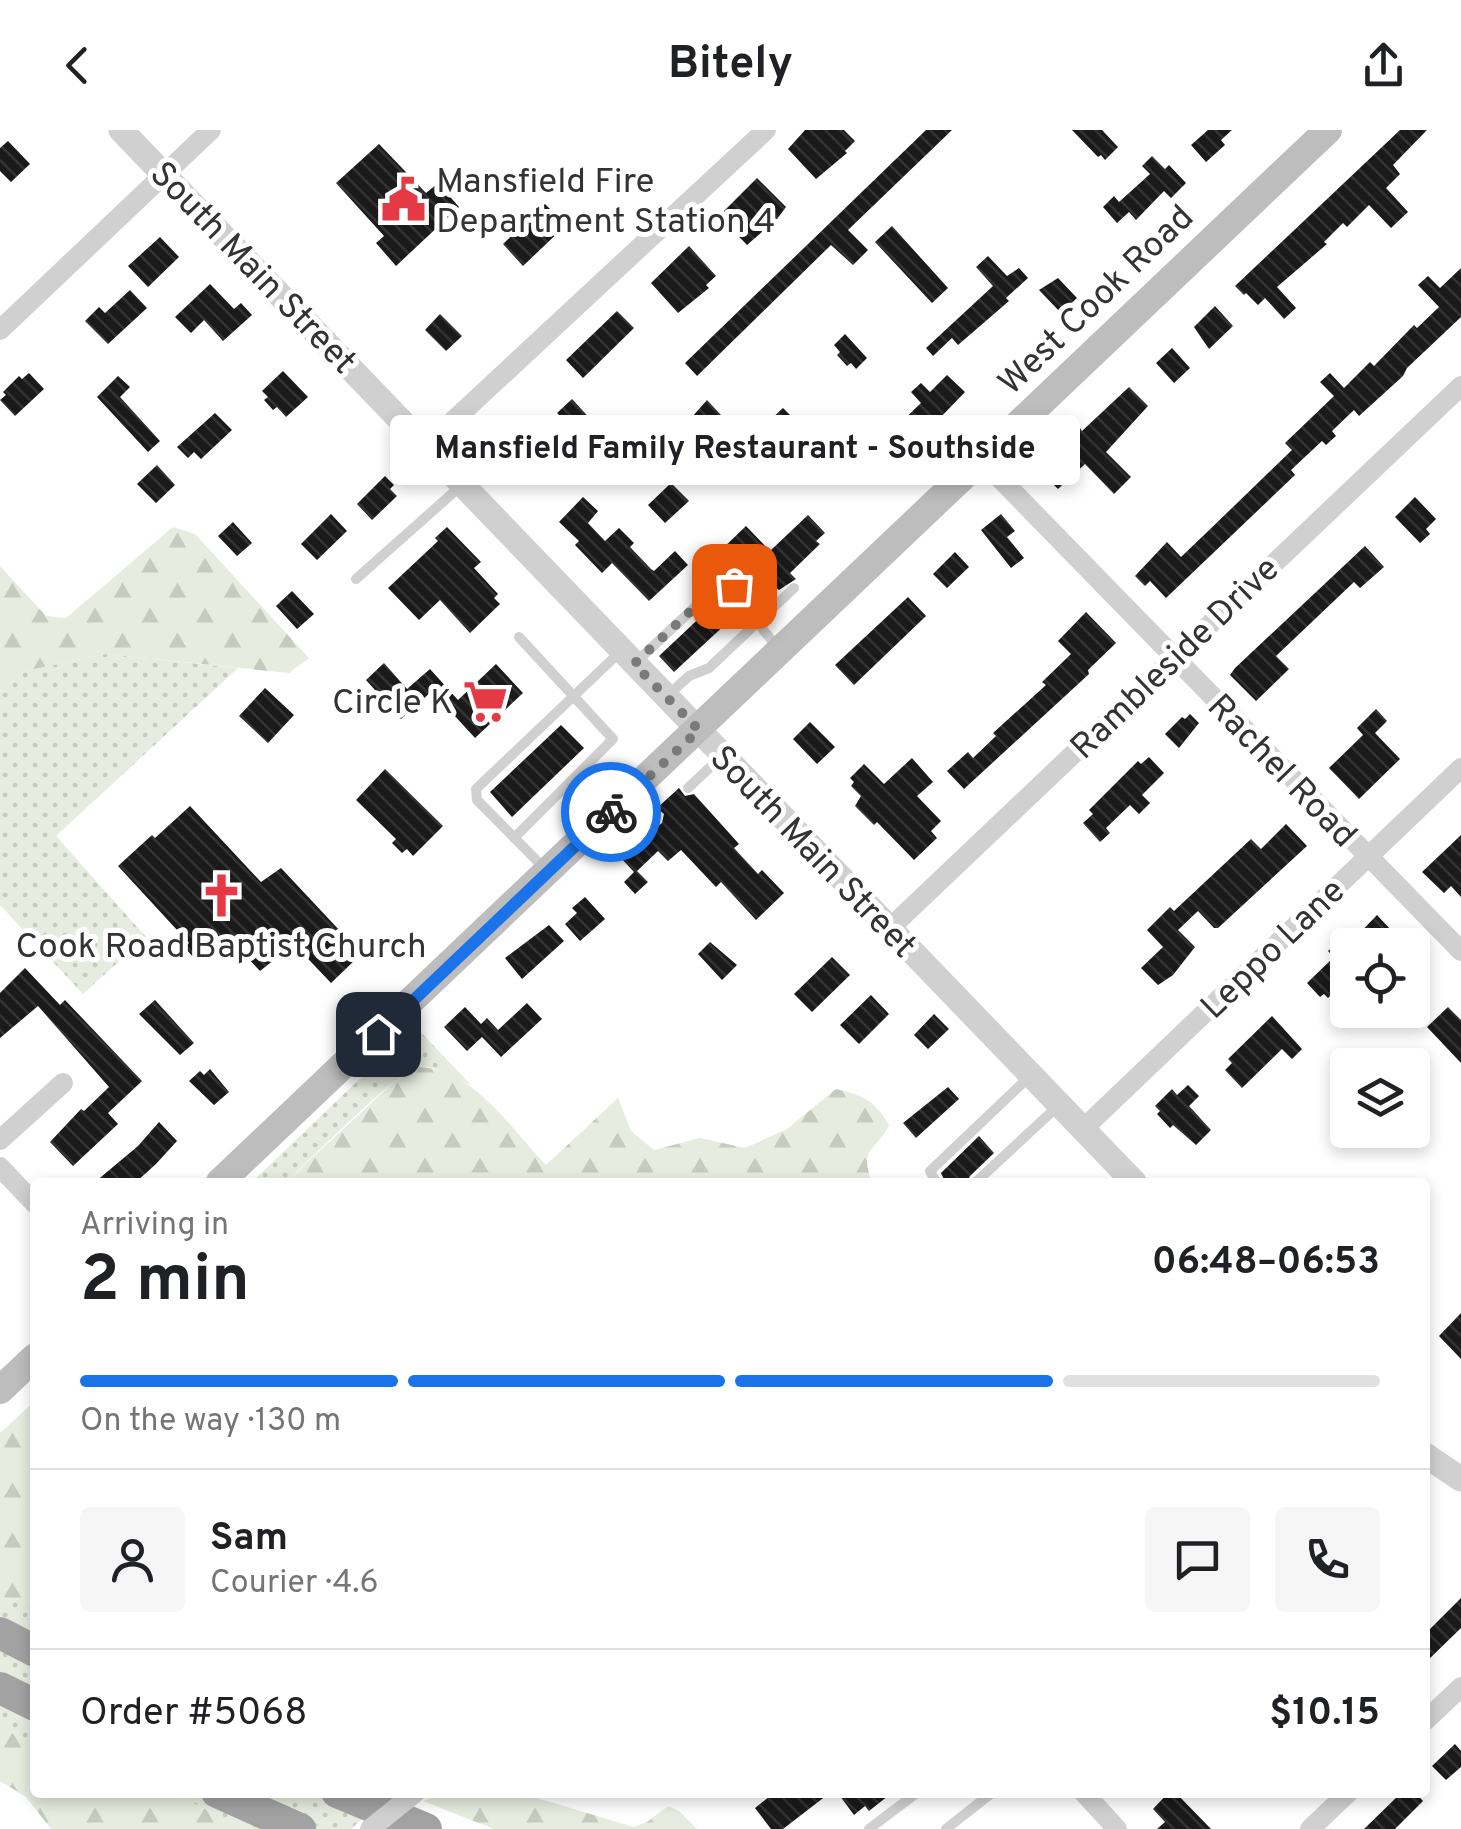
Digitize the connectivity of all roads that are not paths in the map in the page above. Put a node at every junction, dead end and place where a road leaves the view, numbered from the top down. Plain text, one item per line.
1 (121, 130) edge
2 (211, 130) edge
3 (766, 130) edge
4 (1328, 130) edge
5 (165, 174) junction
6 (0, 330) edge
7 (1461, 386) edge
8 (426, 446) junction
9 (981, 459) junction
10 (463, 484) junction
11 (356, 579) dead end
12 (734, 586) dead end
13 (794, 588) dead end
14 (748, 602) dead end
15 (759, 621) junction
16 (519, 636) dead end
17 (781, 651) junction
18 (628, 657) junction
19 (1174, 657) junction
20 (574, 695) junction
21 (666, 696) junction
22 (699, 730) junction
23 (723, 756) junction
24 (1461, 768) edge
25 (688, 788) dead end
26 (621, 802) junction
27 (656, 817) dead end
28 (514, 838) junction
29 (1368, 857) junction
30 (548, 872) junction
31 (889, 930) junction
32 (1461, 950) edge
33 (1030, 1076) junction
34 (63, 1082) dead end
35 (1059, 1105) junction
36 (1082, 1129) junction
37 (0, 1140) edge
38 (0, 1167) edge
39 (224, 1178) edge
40 (934, 1178) edge
41 (980, 1178) edge
42 (1122, 1178) edge
43 (30, 1199) edge
44 (30, 1362) edge
45 (0, 1390) edge
46 (1430, 1458) edge
47 (1461, 1478) edge
48 (0, 1634) edge
49 (30, 1648) edge
50 (1461, 1687) edge
51 (0, 1688) edge
52 (30, 1703) edge
53 (1430, 1716) edge
54 (231, 1798) edge
55 (351, 1798) edge
56 (409, 1798) edge
57 (910, 1798) edge
58 (985, 1798) edge
59 (1088, 1798) edge
60 (1343, 1798) edge
61 (300, 1829) edge
62 (370, 1829) edge
63 (426, 1829) edge
64 (868, 1829) edge
65 (946, 1829) edge
66 (1116, 1829) edge
67 (1310, 1829) edge

1 - 5 street, South Main Street
2 - 5 street
3 - 8 street
4 - 9 main road, West Cook Road
5 - 6 street
5 - 8 street, South Main Street
7 - 19 street, Rambleside Drive
8 - 10 street, South Main Street
9 - 17 main road, West Cook Road
9 - 19 street, Rachel Road
10 - 11 lane
10 - 18 street, South Main Street
12 - 18 lane
13 - 15 lane
14 - 15 lane
15 - 17 lane
15 - 21 lane
16 - 20 lane
17 - 22 main road, West Cook Road
18 - 20 lane
18 - 21 street, South Main Street
19 - 29 street, Rachel Road
19 - 31 street, Rambleside Drive
20 - 28 lane
20 - 28 lane
21 - 22 street, South Main Street
22 - 23 street, South Main Street
22 - 26 main road, West Cook Road
23 - 25 lane
23 - 31 street, South Main Street
24 - 29 street, Leppo Lane
26 - 27 lane
26 - 30 main road, West Cook Road
28 - 30 lane
29 - 32 street, Rachel Road
29 - 36 street, Leppo Lane
30 - 39 main road, West Cook Road
31 - 33 street, South Main Street
33 - 35 street, South Main Street
33 - 40 lane
34 - 37 street
35 - 36 street, South Main Street
35 - 41 lane
36 - 42 street, South Main Street
38 - 43 street
44 - 45 main road
46 - 47 street
48 - 49 highway
50 - 53 street
51 - 52 highway
54 - 61 highway
55 - 63 highway
56 - 62 street, bridge
57 - 64 lane
58 - 65 lane
59 - 66 street
60 - 67 street

